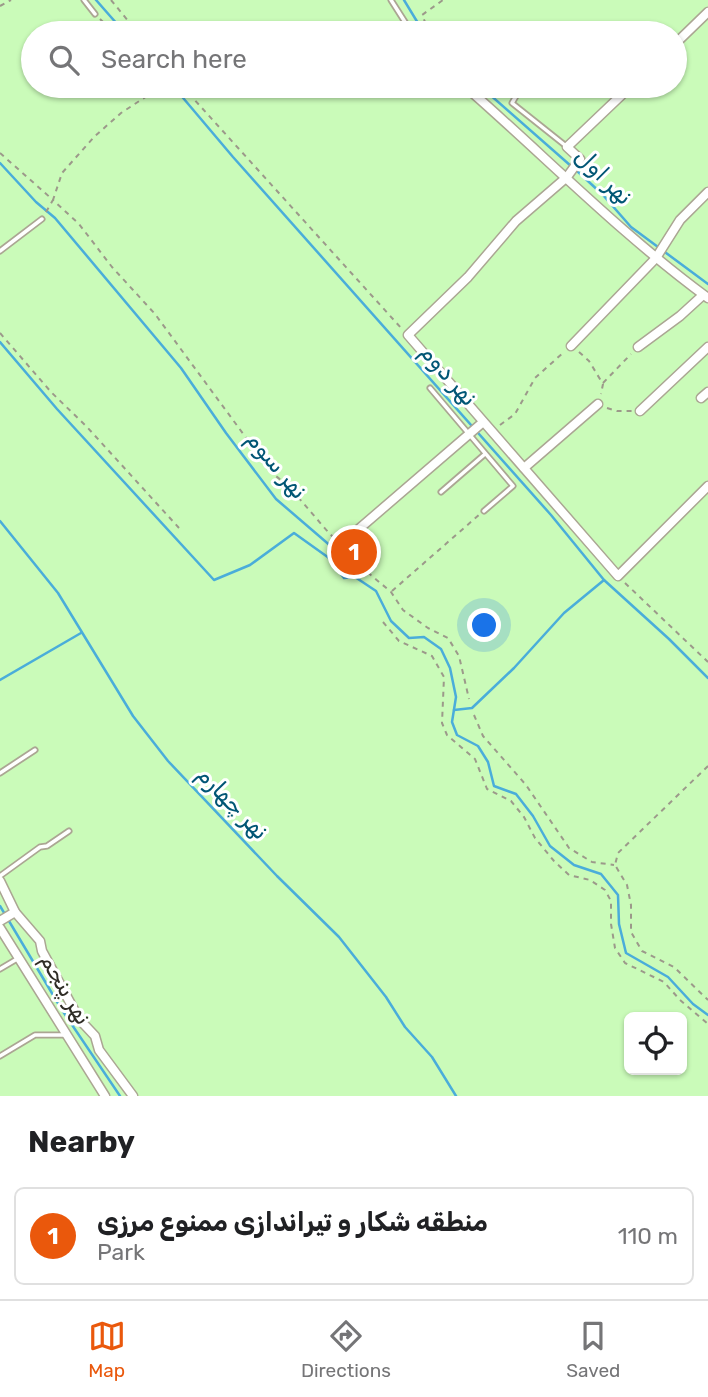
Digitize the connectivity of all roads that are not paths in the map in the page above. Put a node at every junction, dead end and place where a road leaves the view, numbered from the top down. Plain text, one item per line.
1 (84, 0) edge
2 (391, 0) edge
3 (708, 12) edge
4 (95, 14) road end
5 (404, 21) edge
6 (687, 32) edge
7 (479, 98) edge
8 (515, 98) edge
9 (618, 98) edge
10 (567, 147) junction
11 (568, 175) junction
12 (708, 192) edge
13 (41, 219) road end
14 (0, 251) edge
15 (657, 256) junction
16 (706, 296) edge
17 (571, 346) road end
18 (638, 347) road end
19 (707, 351) edge
20 (430, 388) dead end
21 (598, 404) road end
22 (640, 411) road end
23 (480, 424) junction
24 (469, 433) junction
25 (485, 454) junction
26 (524, 468) junction
27 (708, 486) edge
28 (441, 492) dead end
29 (484, 511) road end
30 (346, 540) road end
31 (35, 750) dead end
32 (0, 773) edge
33 (69, 831) dead end
34 (0, 876) edge
35 (0, 881) edge
36 (13, 913) junction
37 (1, 926) edge
38 (18, 958) junction
39 (0, 969) edge
40 (65, 1035) junction
41 (0, 1056) edge
42 (105, 1096) edge
43 (133, 1096) edge

1 - 4 lane
2 - 5 lane
3 - 6 street
7 - 11 street
8 - 10 lane
9 - 10 street
10 - 11 street
11 - 15 street
11 - 23 street
12 - 15 street
13 - 14 lane
15 - 16 street
15 - 17 street
16 - 18 street
19 - 22 street
20 - 24 lane
21 - 26 street
23 - 24 street
23 - 26 street
24 - 25 lane
24 - 30 street
25 - 28 lane
25 - 29 lane
26 - 27 street
31 - 32 lane
33 - 34 lane
35 - 36 street, نهر پنجم
36 - 37 street
36 - 43 street, نهر پنجم
37 - 38 street, نهر پنجم
38 - 39 lane
38 - 40 street, نهر پنجم
40 - 41 lane
40 - 42 street, نهر پنجم

